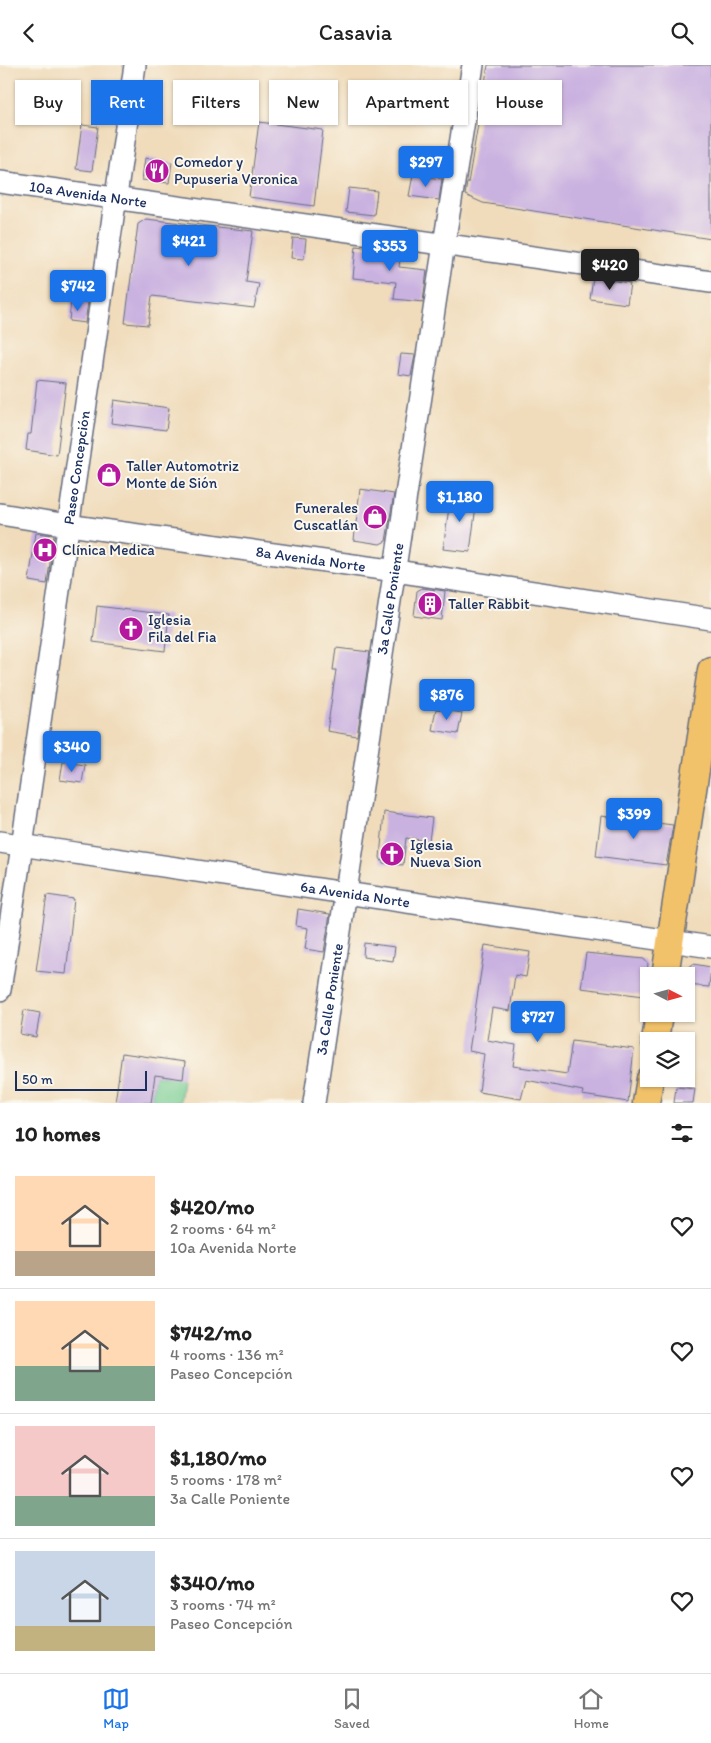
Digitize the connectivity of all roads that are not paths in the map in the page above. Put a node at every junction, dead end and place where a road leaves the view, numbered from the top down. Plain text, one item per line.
1 (135, 65) edge
2 (473, 65) edge
3 (0, 182) edge
4 (116, 198) junction
5 (444, 244) junction
6 (711, 282) edge
7 (0, 514) edge
8 (68, 525) junction
9 (396, 571) junction
10 (711, 619) edge
11 (711, 670) edge
12 (0, 842) edge
13 (22, 845) junction
14 (347, 892) junction
15 (670, 941) junction
16 (711, 947) edge
17 (666, 967) edge
18 (0, 990) edge
19 (649, 1087) edge
20 (314, 1103) edge
21 (646, 1103) edge

1 - 4 street, Paseo Concepción
2 - 5 street, 3a Calle Poniente
3 - 4 street, 10a Avenida Norte
4 - 5 street, 10a Avenida Norte
4 - 8 street, Paseo Concepción
5 - 6 street, 10a Avenida Norte
5 - 9 street, 3a Calle Poniente
7 - 8 street, 8a Avenida Norte
8 - 9 street, 8a Avenida Norte
8 - 13 street, Paseo Concepción
9 - 10 street, 8a Avenida Norte
9 - 14 street, 3a Calle Poniente
11 - 15 main road
12 - 13 street, 6a Avenida Norte
13 - 14 street, 6a Avenida Norte
13 - 18 street, Paseo Concepción
14 - 15 street, 6a Avenida Norte
14 - 20 street, 3a Calle Poniente
15 - 16 street, 6a Avenida Norte
15 - 17 main road
19 - 21 main road

